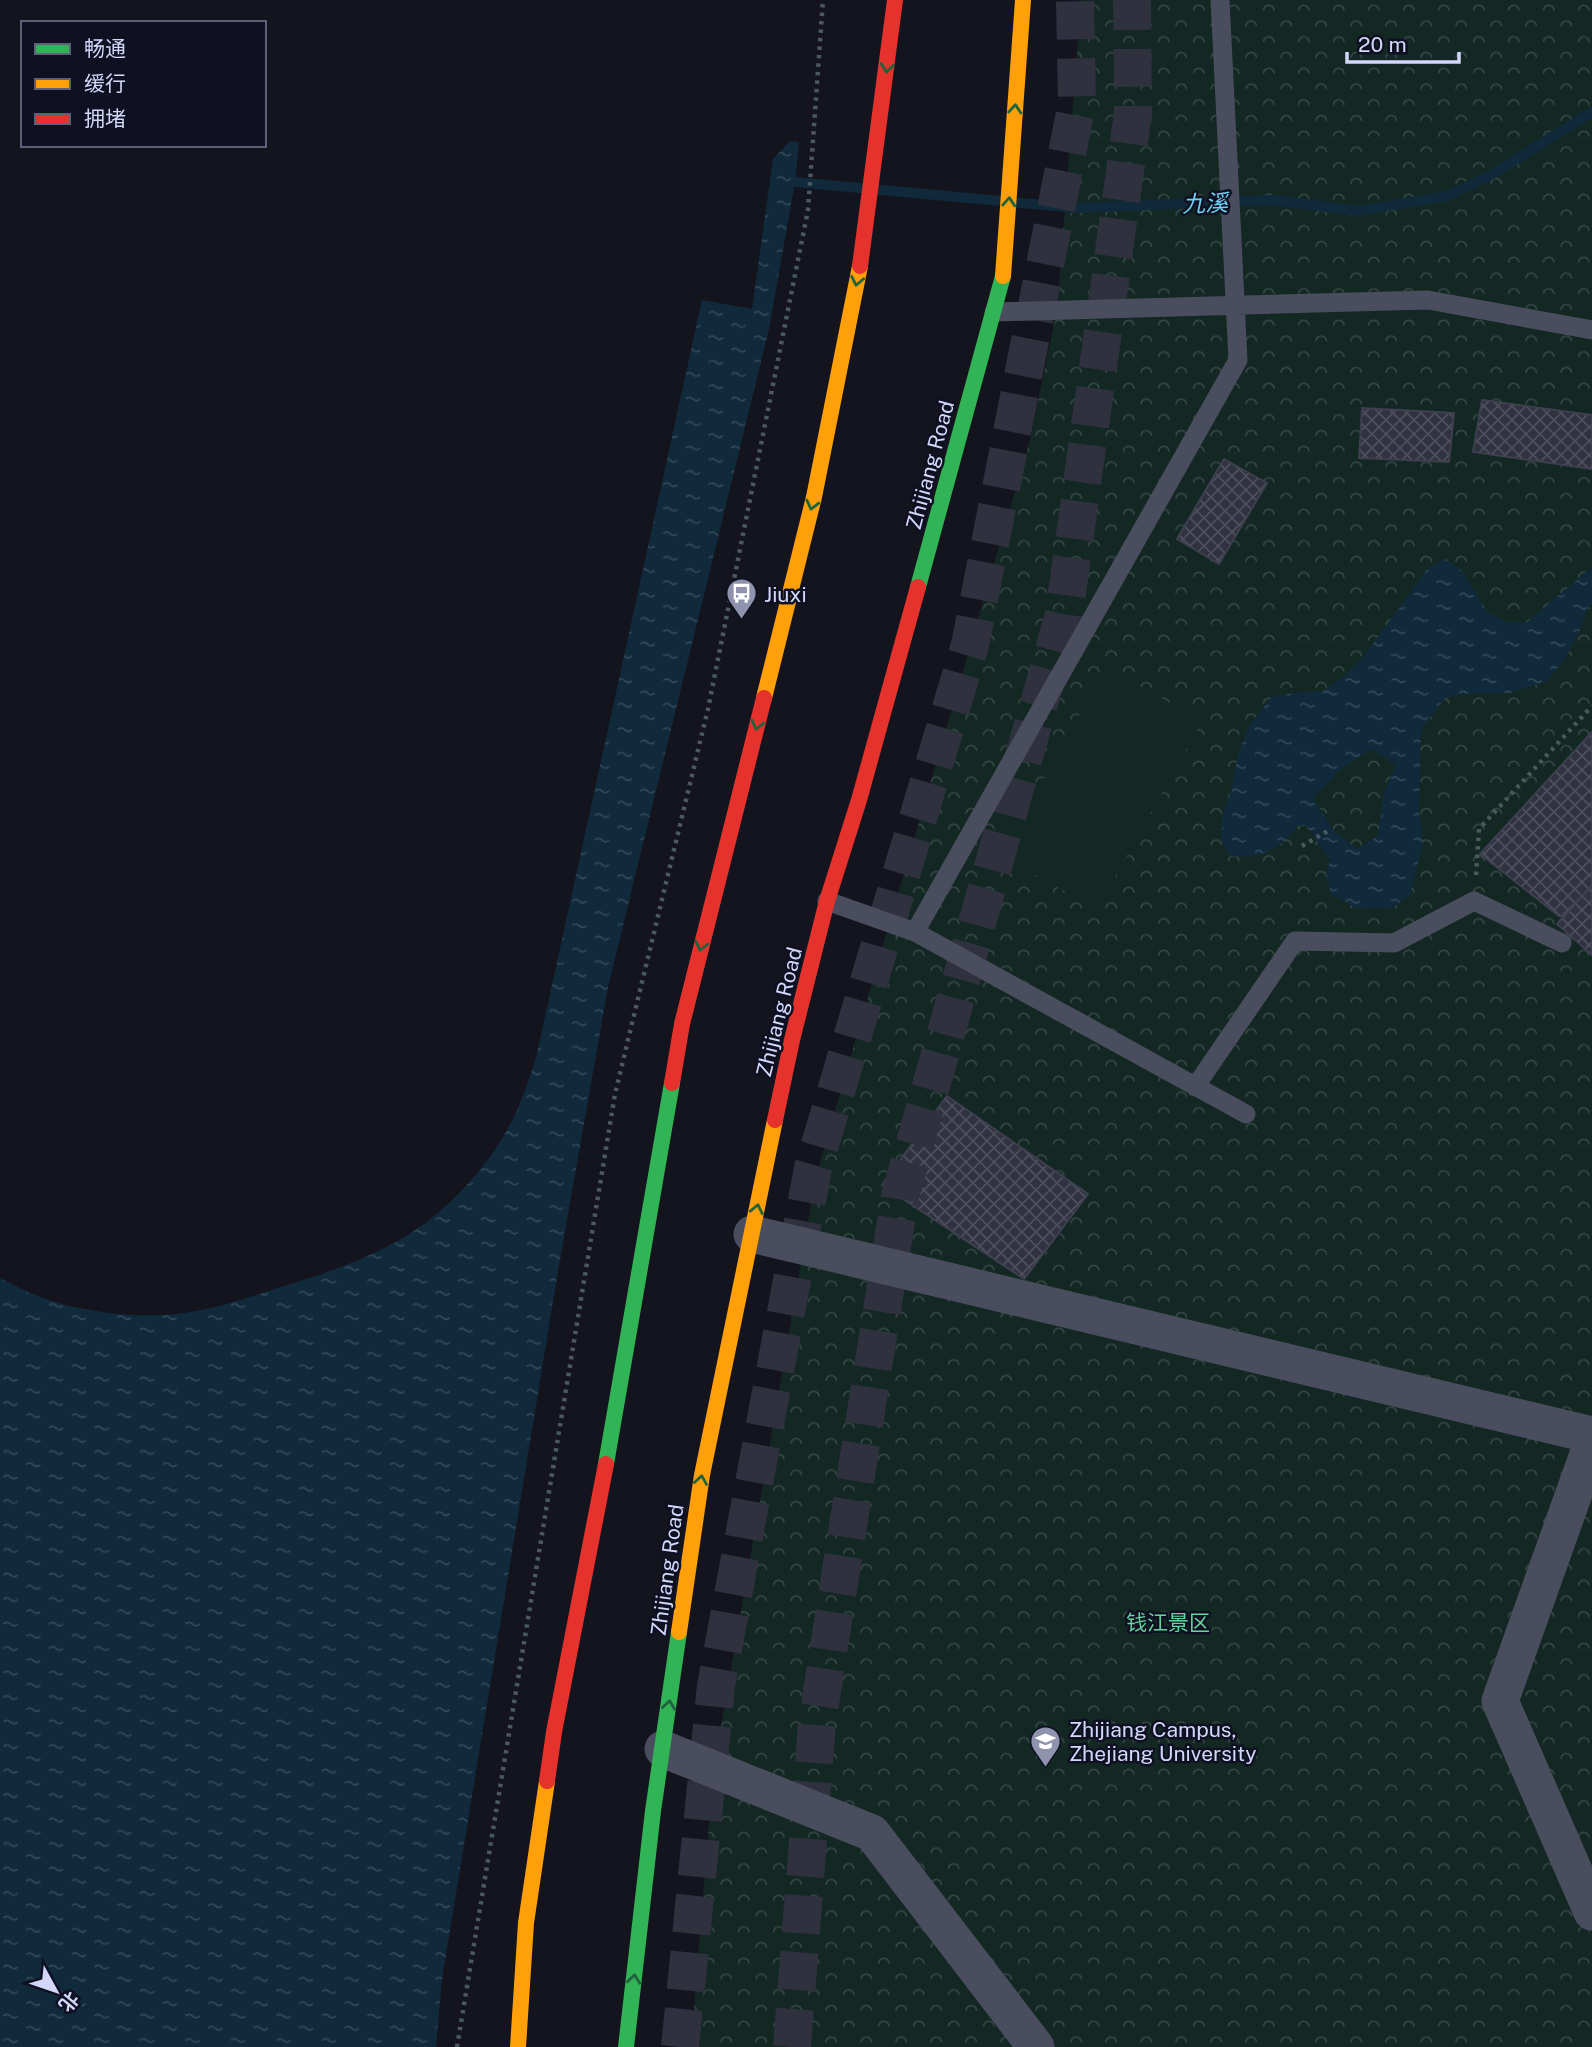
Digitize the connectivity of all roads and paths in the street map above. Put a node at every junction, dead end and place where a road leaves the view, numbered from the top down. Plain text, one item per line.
1 (895, 0) edge
2 (1023, 0) edge
3 (1220, 0) edge
4 (994, 312) junction
5 (1592, 330) edge
6 (1592, 706) edge
7 (1332, 829) dead end
8 (1302, 846) dead end
9 (827, 901) junction
10 (1474, 901) junction
11 (915, 932) junction
12 (1562, 943) dead end
13 (1195, 1087) junction
14 (1246, 1114) dead end
15 (751, 1234) junction
16 (1592, 1435) edge
17 (1592, 1443) edge
18 (663, 1749) junction
19 (1592, 1912) edge
20 (518, 2047) edge
21 (626, 2047) edge
22 (1036, 2047) edge

1 -> 20 main road
4 -> 2 main road, Zhijiang Road
3 - 11 lane
4 - 5 lane
4 - 9 main road, Zhijiang Road
6 - 10 path
7 - 8 path
9 - 11 lane
15 -> 9 main road, Zhijiang Road
10 - 12 lane
10 - 13 lane
11 - 13 lane
13 - 14 lane
15 - 16 street
18 -> 15 main road, Zhijiang Road
17 - 19 street
21 -> 18 main road, Zhijiang Road
18 - 22 street

